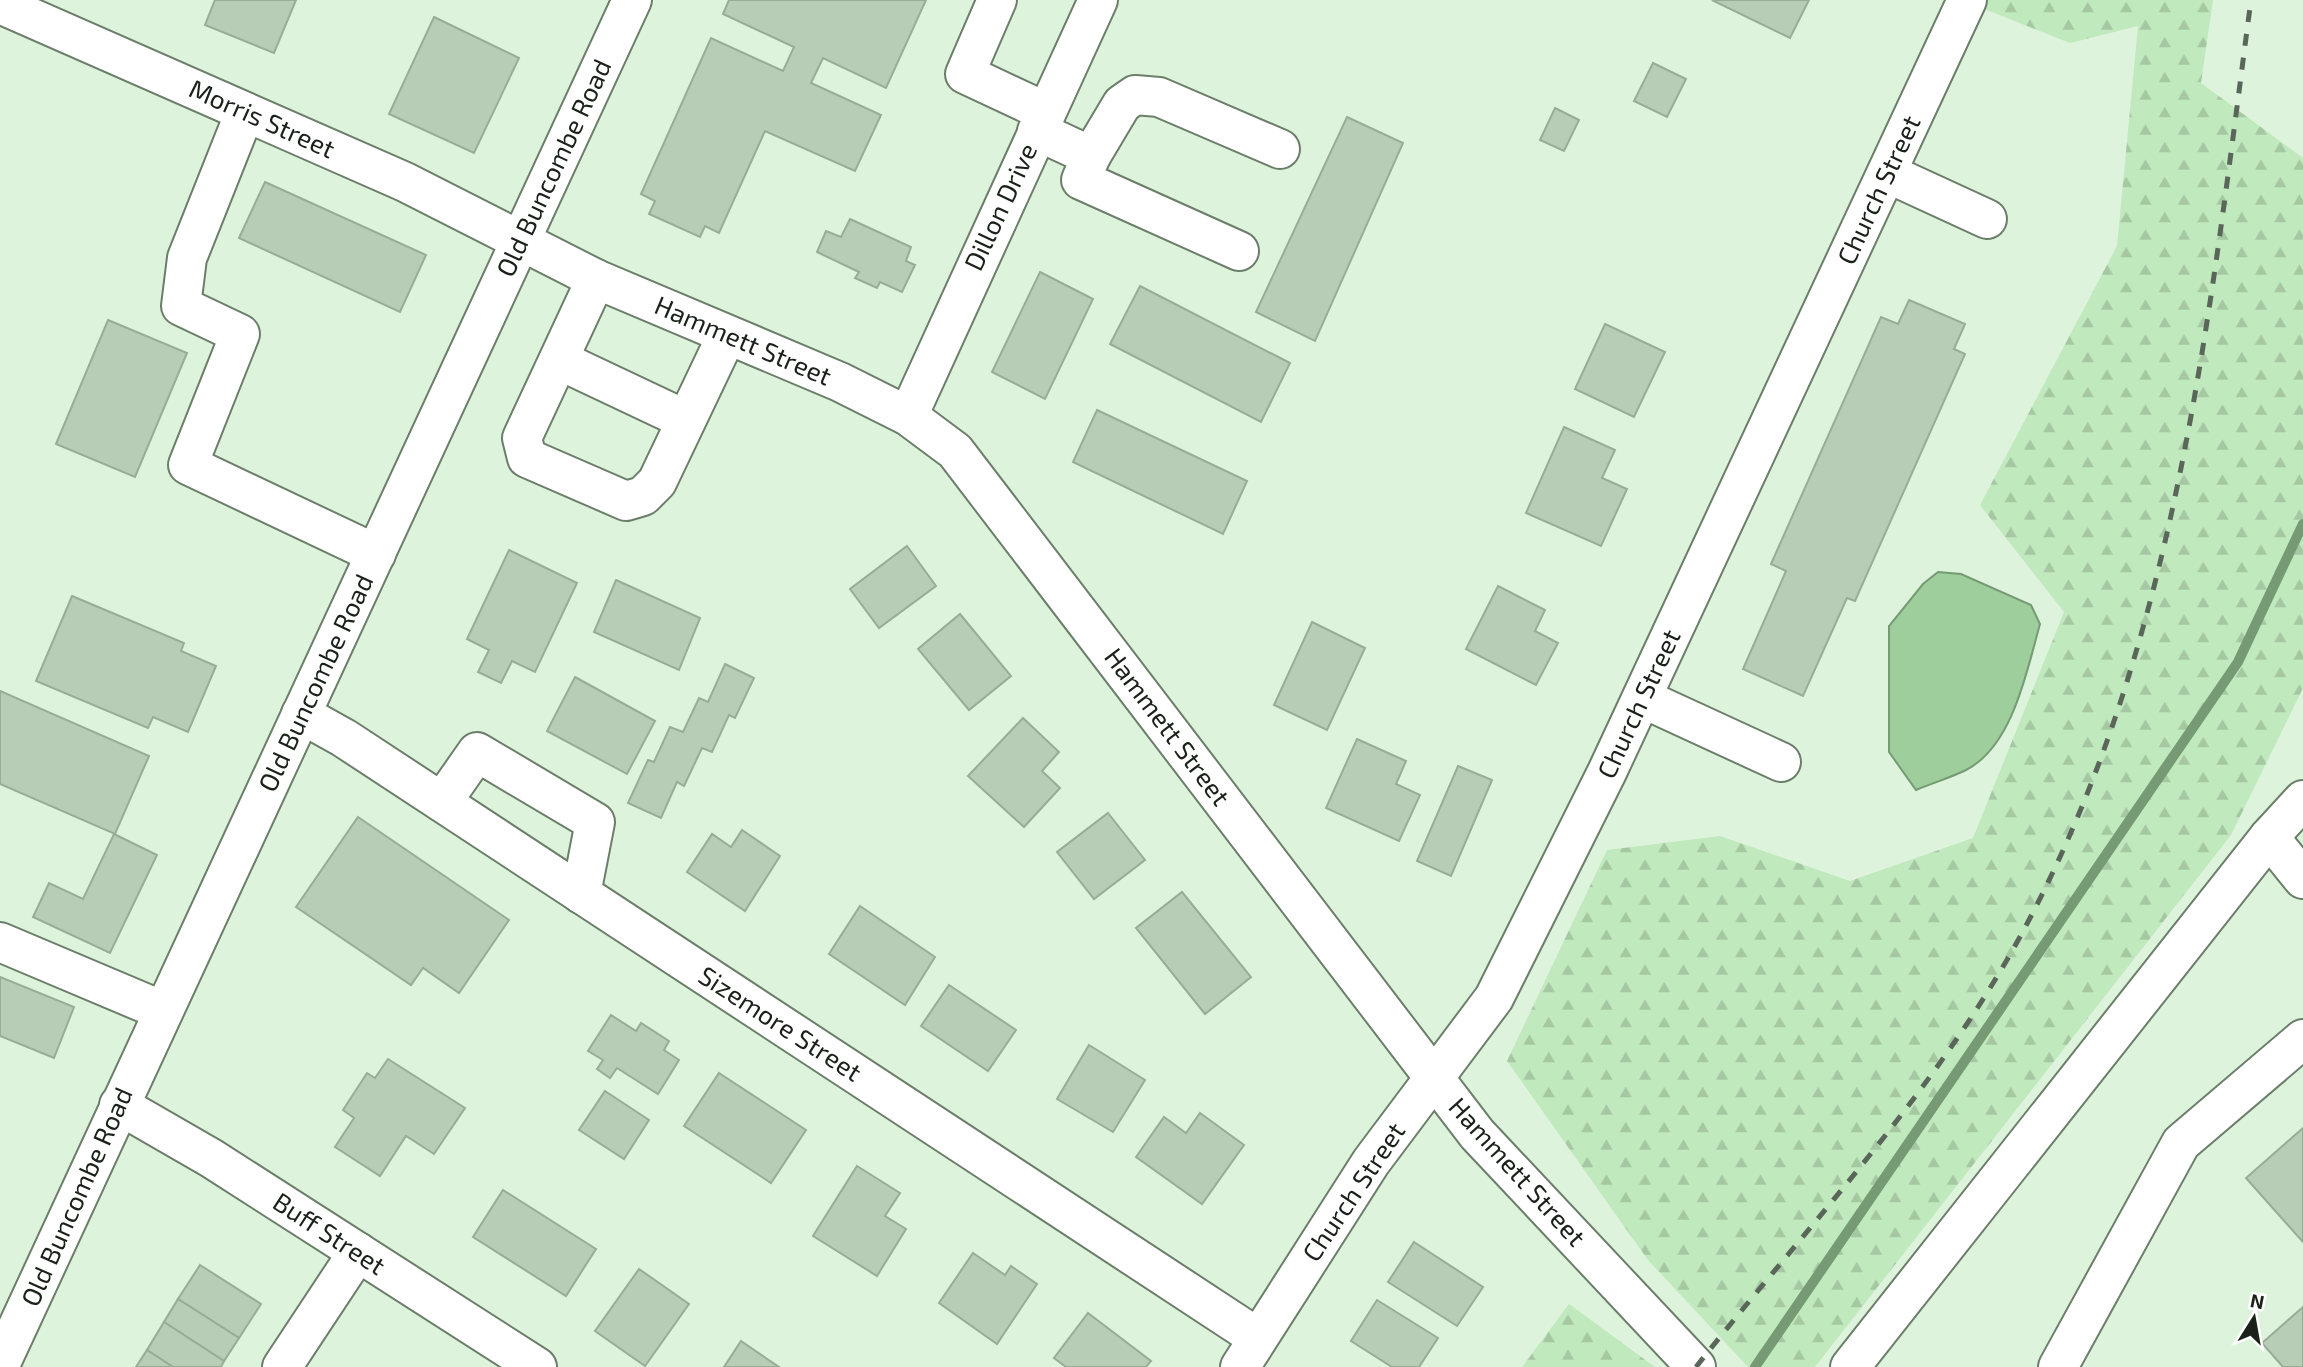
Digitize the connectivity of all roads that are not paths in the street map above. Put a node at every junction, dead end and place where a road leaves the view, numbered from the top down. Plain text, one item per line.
1 (632, 0) edge
2 (997, 0) edge
3 (1098, 0) edge
4 (1967, 0) edge
5 (0, 4) edge
6 (245, 112) junction
7 (1041, 121) junction
8 (1280, 149) dead end
9 (1091, 156) junction
10 (1887, 173) junction
11 (1987, 219) dead end
12 (522, 240) junction
13 (1239, 251) dead end
14 (596, 279) junction
15 (727, 335) junction
16 (559, 360) junction
17 (908, 416) junction
18 (686, 421) junction
19 (376, 554) junction
20 (1642, 698) junction
21 (301, 714) junction
22 (1782, 762) dead end
23 (2303, 800) edge
24 (442, 802) junction
25 (2269, 837) junction
26 (2303, 879) edge
27 (581, 894) junction
28 (0, 942) edge
29 (161, 1010) junction
30 (2303, 1039) edge
31 (1434, 1078) junction
32 (119, 1105) junction
33 (358, 1252) junction
34 (1249, 1352) edge
35 (0, 1365) edge
36 (282, 1367) edge
37 (537, 1367) edge
38 (1696, 1367) edge
39 (1850, 1367) edge
40 (2058, 1367) edge

1 - 12 street, Old Buncombe Road
2 - 7 street
3 - 7 street, Dillon Drive
4 - 10 street, Church Street
5 - 6 street, Morris Street
6 - 12 street, Morris Street
6 - 19 street
7 - 9 street
7 - 17 street, Dillon Drive
8 - 9 street
9 - 13 street
10 - 11 street
10 - 20 street, Church Street
12 - 14 street, Hammett Street
12 - 19 street, Old Buncombe Road
14 - 15 street, Hammett Street
14 - 16 street
15 - 17 street, Hammett Street
15 - 18 street
16 - 18 street
16 - 18 street
17 - 31 street, Hammett Street
19 - 21 street, Old Buncombe Road
20 - 22 street
20 - 31 street, Church Street
21 - 24 street, Sizemore Street
21 - 29 street, Old Buncombe Road
23 - 25 street
24 - 27 street, Sizemore Street
24 - 27 street
25 - 26 street
25 - 39 street
27 - 34 street, Sizemore Street
28 - 29 street
29 - 32 street, Old Buncombe Road
30 - 40 street
31 - 34 street, Church Street
31 - 38 street, Hammett Street
32 - 33 street, Buff Street
32 - 35 street, Old Buncombe Road
33 - 36 street
33 - 37 street, Buff Street

